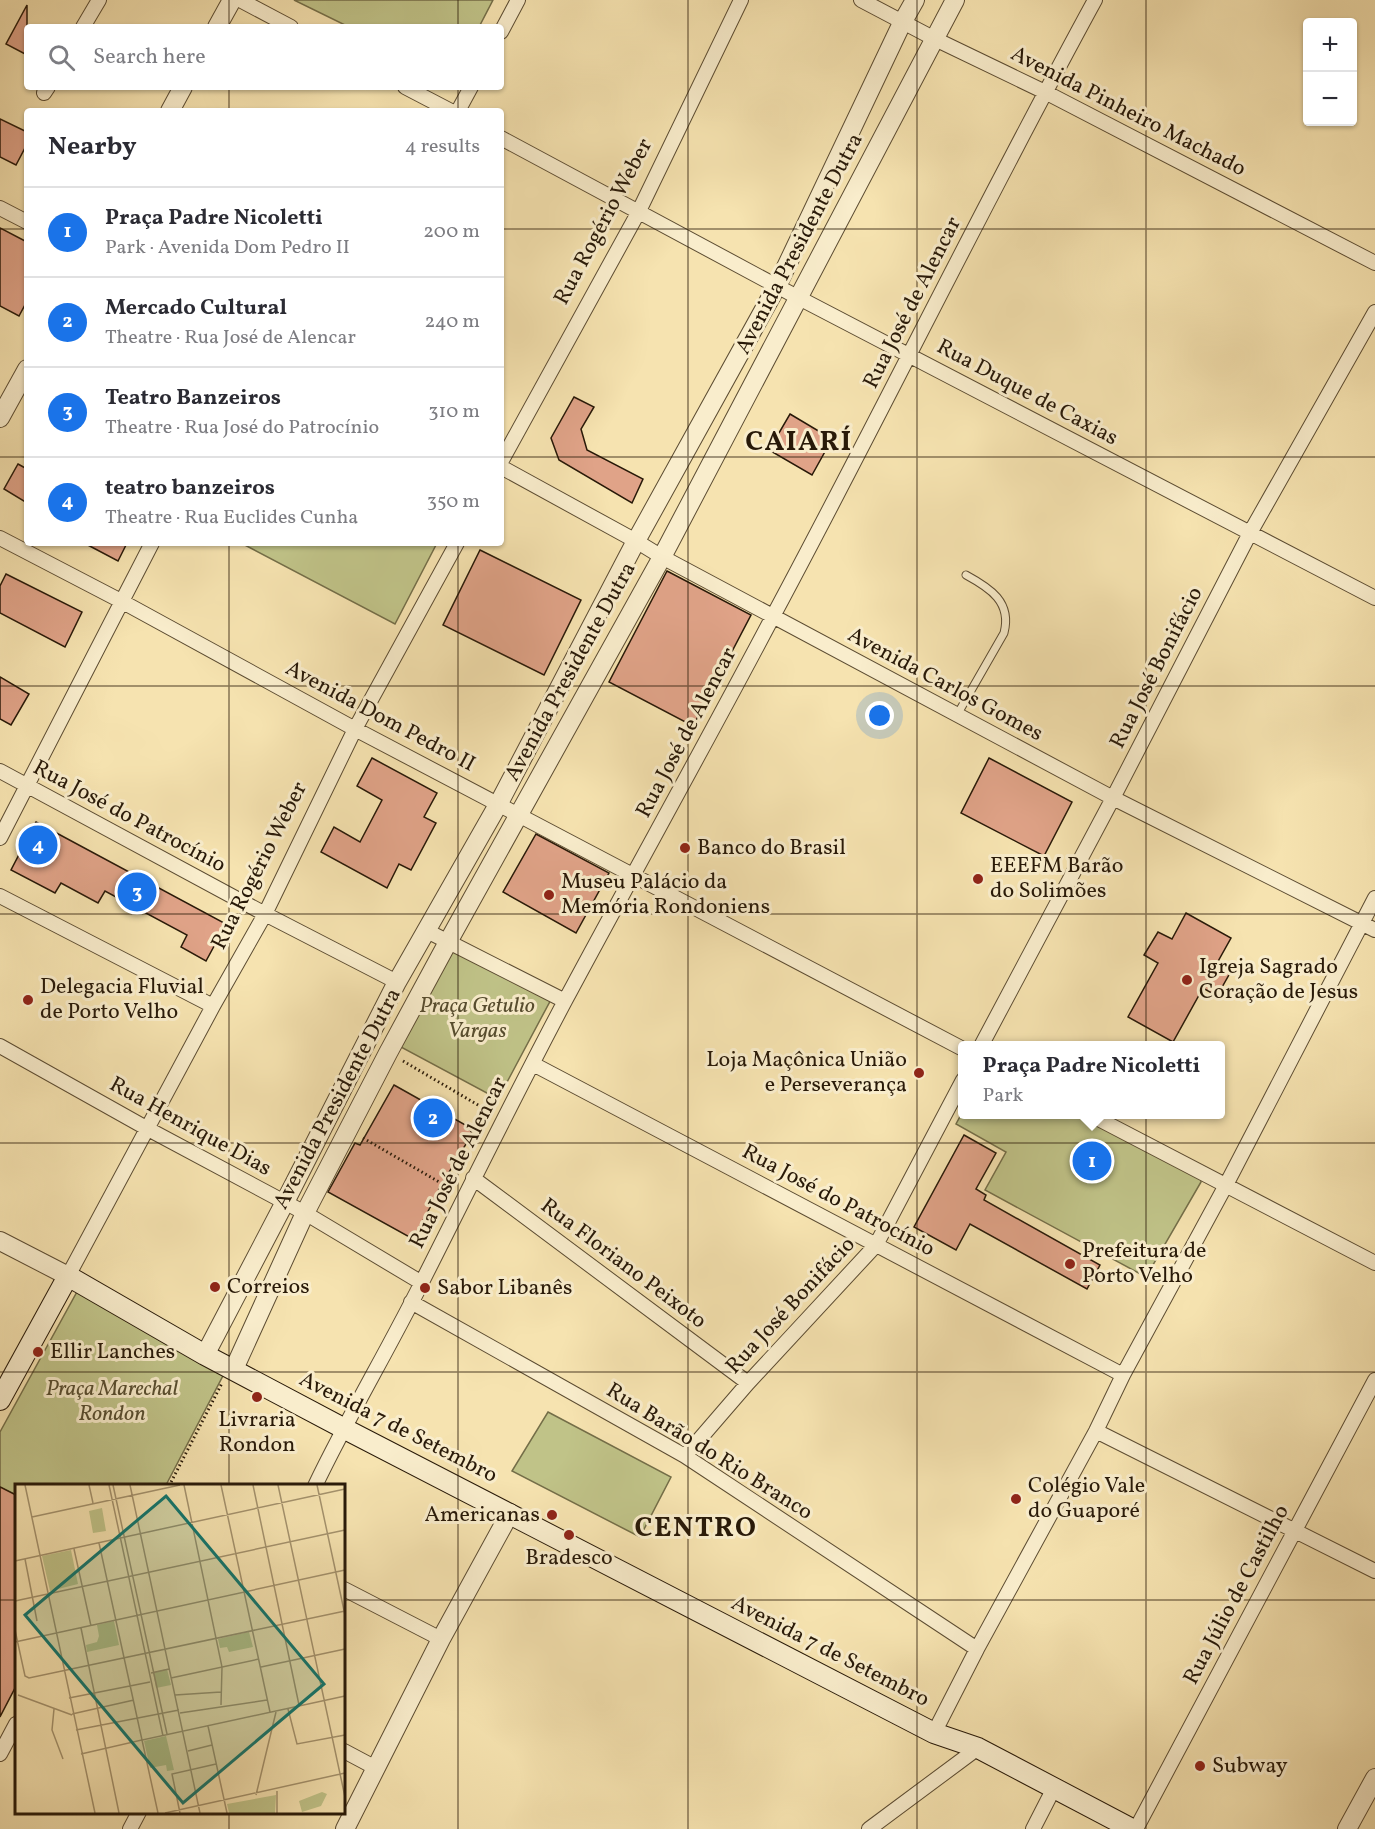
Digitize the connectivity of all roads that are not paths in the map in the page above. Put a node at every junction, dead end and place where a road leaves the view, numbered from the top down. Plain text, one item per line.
1 (99, 0) edge
2 (232, 0) edge
3 (240, 0) edge
4 (518, 0) edge
5 (741, 0) edge
6 (861, 0) edge
7 (915, 0) edge
8 (956, 0) edge
9 (1095, 0) edge
10 (903, 23) junction
11 (85, 24) edge
12 (219, 24) edge
13 (285, 24) edge
14 (504, 26) edge
15 (934, 39) junction
16 (181, 90) edge
17 (411, 90) edge
18 (469, 90) edge
19 (1045, 92) junction
20 (172, 108) edge
21 (444, 108) edge
22 (460, 108) edge
23 (504, 140) edge
24 (0, 208) edge
25 (638, 213) junction
26 (24, 220) edge
27 (1375, 263) edge
28 (777, 286) junction
29 (799, 298) junction
30 (1375, 312) edge
31 (910, 356) junction
32 (24, 374) edge
33 (0, 418) edge
34 (504, 457) edge
35 (504, 469) edge
36 (1250, 533) junction
37 (0, 538) edge
38 (636, 541) junction
39 (150, 546) edge
40 (455, 546) edge
41 (662, 557) junction
42 (966, 575) dead end
43 (1375, 598) edge
44 (121, 600) junction
45 (773, 617) junction
46 (957, 715) junction
47 (355, 729) junction
48 (0, 771) edge
49 (28, 787) junction
50 (1113, 798) junction
51 (499, 803) junction
52 (519, 815) junction
53 (0, 838) edge
54 (634, 875) junction
55 (0, 896) edge
56 (1375, 898) edge
57 (265, 914) junction
58 (1362, 923) junction
59 (1375, 930) edge
60 (427, 932) junction
61 (448, 942) junction
62 (397, 982) junction
63 (565, 1001) junction
64 (213, 1006) junction
65 (984, 1041) edge
66 (0, 1046) edge
67 (958, 1046) edge
68 (533, 1064) junction
69 (958, 1089) edge
70 (1099, 1119) edge
71 (148, 1129) junction
72 (473, 1178) junction
73 (1226, 1185) junction
74 (285, 1202) junction
75 (305, 1213) junction
76 (0, 1240) edge
77 (876, 1245) junction
78 (1375, 1263) edge
79 (68, 1276) junction
80 (422, 1283) junction
81 (411, 1302) junction
82 (205, 1354) junction
83 (232, 1369) junction
84 (1123, 1375) junction
85 (1375, 1380) edge
86 (748, 1383) junction
87 (0, 1400) edge
88 (343, 1428) junction
89 (1096, 1431) junction
90 (686, 1456) junction
91 (315, 1484) edge
92 (510, 1513) junction
93 (1294, 1532) junction
94 (1375, 1571) edge
95 (345, 1590) edge
96 (441, 1639) junction
97 (977, 1649) junction
98 (15, 1726) edge
99 (934, 1733) junction
100 (978, 1748) junction
101 (345, 1751) edge
102 (0, 1754) edge
103 (376, 1768) junction
104 (1375, 1778) edge
105 (1054, 1788) junction
106 (138, 1814) edge
107 (130, 1829) edge
108 (345, 1829) edge
109 (869, 1829) edge
110 (1033, 1829) edge
111 (1134, 1829) edge
112 (1347, 1829) edge

1 - 11 street
2 - 12 street
3 - 13 street
4 - 14 street
5 - 25 street, Rua Rogério Weber
6 - 10 street, Avenida Pinheiro Machado
7 - 10 street, Avenida Presidente Dutra
8 - 15 street, Avenida Presidente Dutra
9 - 19 street, Rua José de Alencar
10 - 15 street, Avenida Pinheiro Machado
10 - 28 street, Avenida Presidente Dutra
15 - 19 street, Avenida Pinheiro Machado
15 - 29 street, Avenida Presidente Dutra
16 - 20 street
17 - 21 street
18 - 22 street
19 - 27 street, Avenida Pinheiro Machado
19 - 31 street, Rua José de Alencar
23 - 25 street, Rua Duque de Caxias
24 - 26 street
25 - 28 street, Rua Duque de Caxias
25 - 34 street, Rua Rogério Weber
28 - 29 street, Rua Duque de Caxias
28 - 38 street, Avenida Presidente Dutra
29 - 31 street, Rua Duque de Caxias
29 - 41 street, Avenida Presidente Dutra
30 - 36 street, Rua José Bonifácio
31 - 36 street, Rua Duque de Caxias
31 - 45 street, Rua José de Alencar
32 - 33 street
35 - 38 street, Avenida Carlos Gomes
36 - 43 street, Rua Duque de Caxias
36 - 50 street, Rua José Bonifácio
37 - 44 street, Avenida Dom Pedro II
38 - 41 street, Avenida Carlos Gomes
38 - 51 street, Avenida Presidente Dutra
39 - 44 street
40 - 47 street, Rua Rogério Weber
41 - 45 street, Avenida Carlos Gomes
41 - 52 street, Avenida Presidente Dutra
42 - 46 lane
44 - 47 street, Avenida Dom Pedro II
44 - 49 street
45 - 46 street, Avenida Carlos Gomes
45 - 54 street, Rua José de Alencar
46 - 50 street, Avenida Carlos Gomes
47 - 51 street, Avenida Dom Pedro II
47 - 57 street, Rua Rogério Weber
48 - 49 street, Rua José do Patrocínio
49 - 53 street
49 - 57 street, Rua José do Patrocínio
50 - 58 street, Avenida Carlos Gomes
50 - 65 street, Rua José Bonifácio
51 - 52 street, Avenida Dom Pedro II
51 - 60 street, Avenida Presidente Dutra
52 - 54 street, Avenida Dom Pedro II
52 - 61 street, Avenida Presidente Dutra
54 - 63 street, Rua José de Alencar
54 - 67 street, Avenida Dom Pedro II
55 - 64 street
56 - 58 street
57 - 62 street, Rua José do Patrocínio
57 - 64 street, Rua Rogério Weber
58 - 59 street, Avenida Carlos Gomes
58 - 73 street
60 - 61 street
60 - 62 street, Avenida Presidente Dutra
61 - 63 street
61 - 75 street, Avenida Presidente Dutra
62 - 74 street, Avenida Presidente Dutra
63 - 68 street, Rua José de Alencar
64 - 71 street, Rua Rogério Weber
66 - 71 street, Rua Henrique Dias
68 - 72 street, Rua José de Alencar
68 - 77 street, Rua José do Patrocínio
69 - 77 street, Rua José Bonifácio
70 - 73 street
71 - 74 street, Rua Henrique Dias
71 - 79 street, Rua Rogério Weber
72 - 80 street, Rua José de Alencar
72 - 86 street, Rua Floriano Peixoto
73 - 78 street
73 - 84 street
74 - 75 street, Rua Henrique Dias
74 - 82 street, Avenida Presidente Dutra
75 - 80 street, Rua Henrique Dias
75 - 83 street, Avenida Presidente Dutra
76 - 79 street, Avenida 7 de Setembro
77 - 84 street, Rua José do Patrocínio
77 - 86 street, Rua José Bonifácio
79 - 82 main road, Avenida 7 de Setembro
79 - 87 main road, Rua Rogério Weber
80 - 81 street, Rua José de Alencar
81 - 88 street, Rua José de Alencar
81 - 90 street, Rua Barão do Rio Branco
82 - 83 main road, Avenida 7 de Setembro
83 - 88 main road, Avenida 7 de Setembro
84 - 89 street
85 - 93 street, Rua Júlio de Castilho
86 - 90 street, Rua José Bonifácio
88 - 91 street, Rua José de Alencar
88 - 92 main road, Avenida 7 de Setembro
89 - 93 street
89 - 97 street
90 - 97 street, Rua Barão do Rio Branco
92 - 96 street
92 - 99 main road, Avenida 7 de Setembro
93 - 94 street
93 - 111 street, Rua Júlio de Castilho
95 - 96 street
96 - 103 street
97 - 99 street
98 - 102 street
99 - 100 main road, Avenida 7 de Setembro
100 - 105 main road, Avenida 7 de Setembro
100 - 109 street
101 - 103 street
103 - 108 street
104 - 112 street
105 - 110 street
105 - 111 main road, Avenida 7 de Setembro
106 - 107 street

